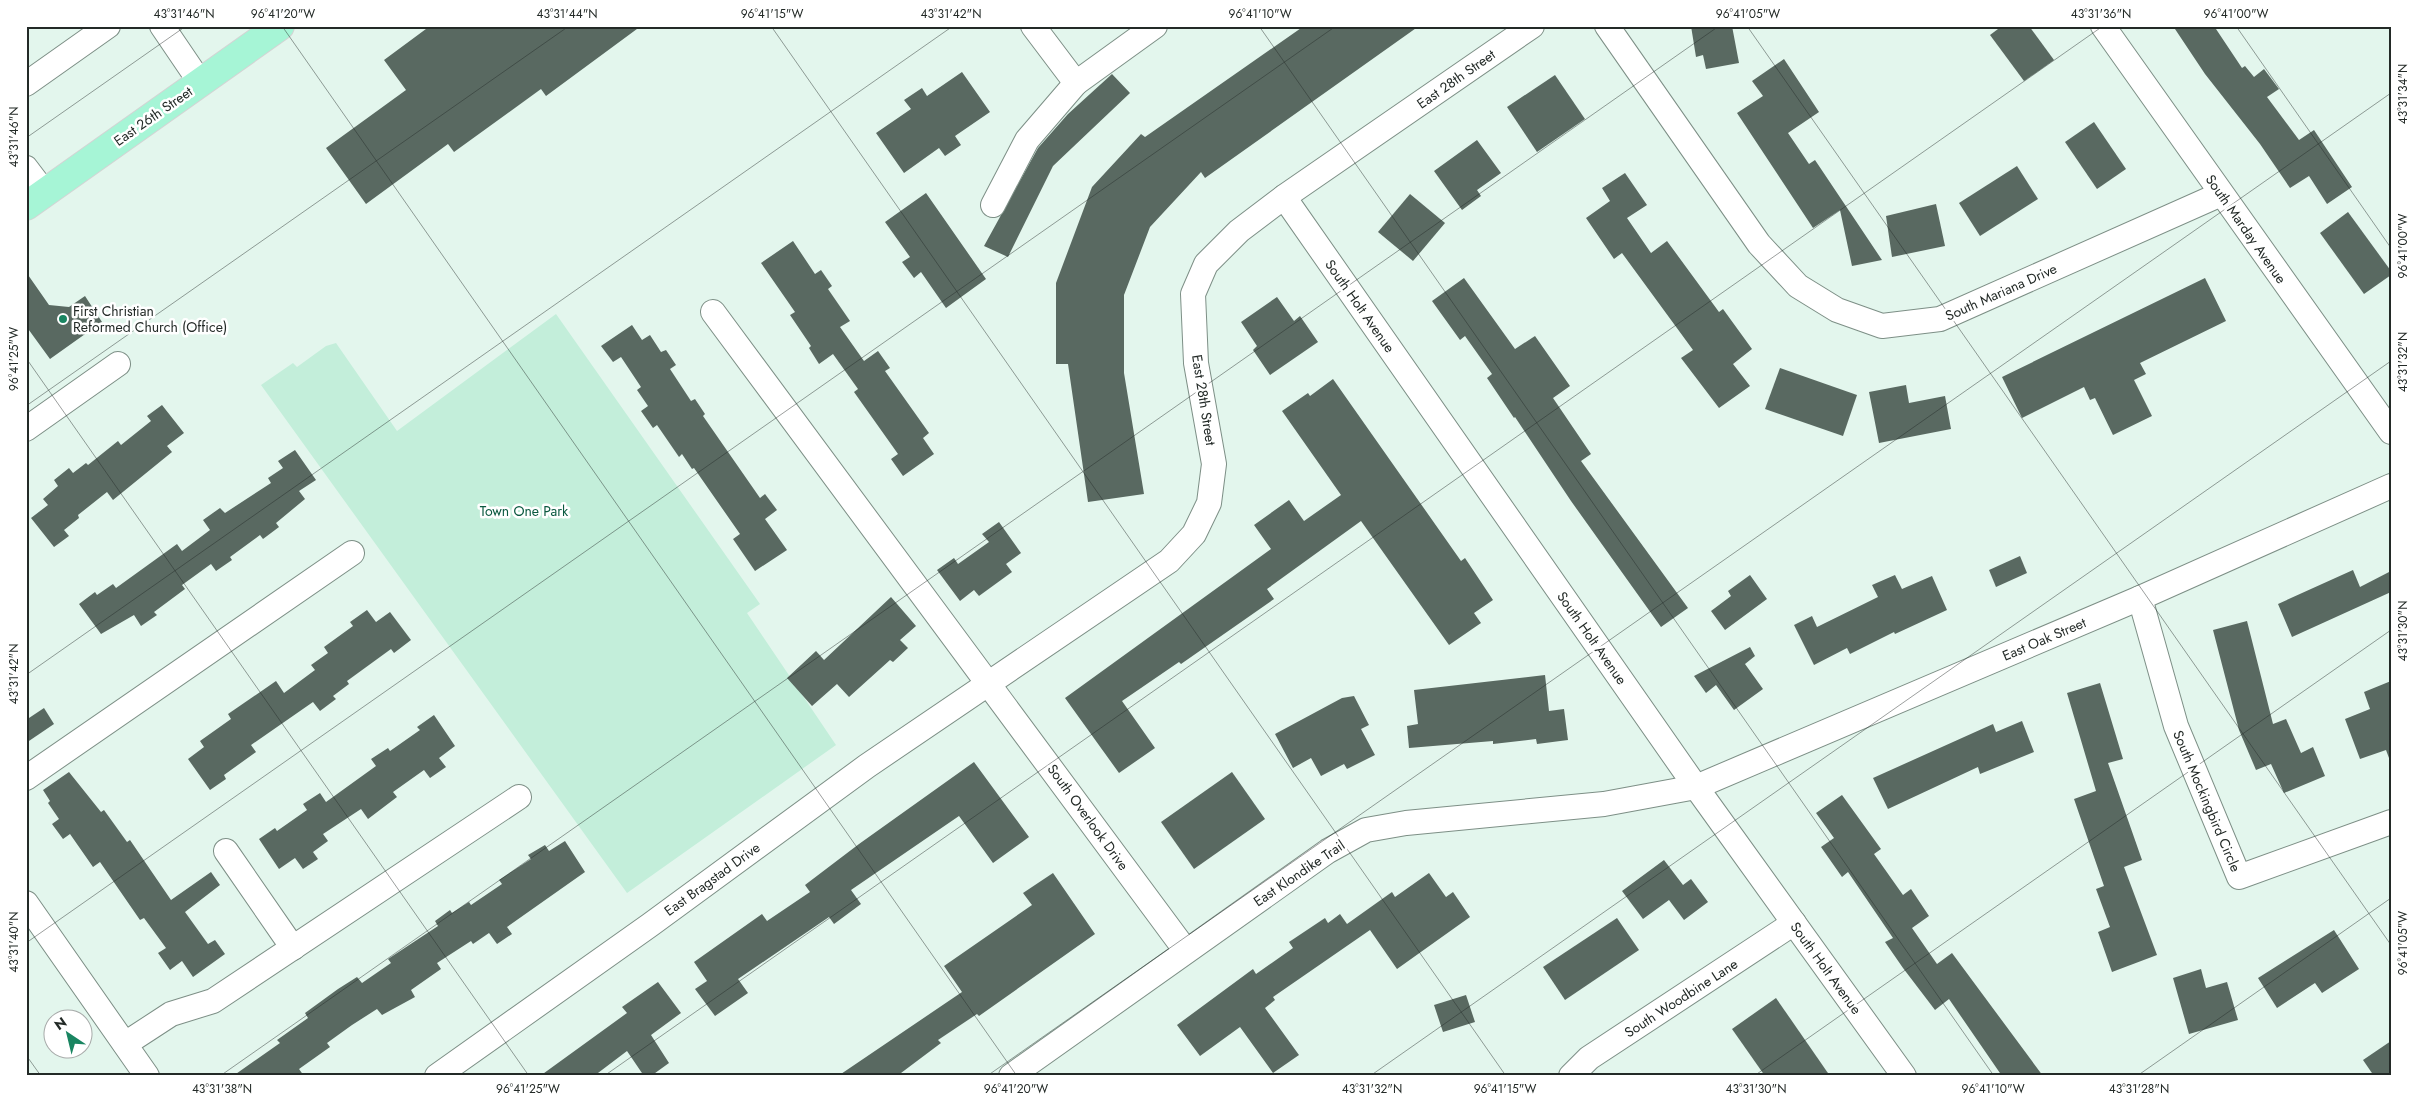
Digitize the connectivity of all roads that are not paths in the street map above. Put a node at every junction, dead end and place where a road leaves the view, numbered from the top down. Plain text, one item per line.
1 (108, 26) edge
2 (162, 26) edge
3 (280, 26) edge
4 (1033, 26) edge
5 (1156, 26) edge
6 (1532, 26) edge
7 (1607, 26) edge
8 (2103, 26) edge
9 (200, 82) junction
10 (1076, 83) junction
11 (26, 84) edge
12 (26, 168) edge
13 (2221, 194) junction
14 (1284, 197) junction
15 (36, 199) edge
16 (993, 205) dead end
17 (713, 312) dead end
18 (118, 364) dead end
19 (26, 429) edge
20 (2391, 432) edge
21 (2391, 486) edge
22 (352, 553) dead end
23 (2140, 598) junction
24 (989, 683) junction
25 (26, 778) edge
26 (1696, 787) junction
27 (519, 797) dead end
28 (2391, 822) edge
29 (226, 851) dead end
30 (26, 904) edge
31 (1794, 923) junction
32 (293, 948) junction
33 (1186, 951) junction
34 (125, 1044) junction
35 (147, 1076) edge
36 (437, 1076) edge
37 (1011, 1076) edge
38 (1571, 1076) edge
39 (1904, 1076) edge

1 - 11 street
2 - 9 street
3 - 9 main road, East 26th Street
4 - 10 street
5 - 10 street
6 - 14 street, East 28th Street
7 - 13 street, South Mariana Drive
8 - 13 street, South Marday Avenue
9 - 15 main road, East 26th Street
10 - 16 street
12 - 15 street
13 - 20 street, South Marday Avenue
14 - 24 street, East 28th Street
14 - 26 street, South Holt Avenue
17 - 24 street, South Overlook Drive
18 - 19 street
21 - 23 street, East Oak Street
22 - 25 street
23 - 26 street, East Oak Street
23 - 28 street, South Mockingbird Circle
24 - 33 street, South Overlook Drive
24 - 36 street, East Bragstad Drive
26 - 31 street, South Holt Avenue
26 - 33 street, East Klondike Trail
27 - 32 street
29 - 32 street
30 - 34 street
31 - 38 street, South Woodbine Lane
31 - 39 street, South Holt Avenue
32 - 34 street
33 - 37 street, East Klondike Trail
34 - 35 street

